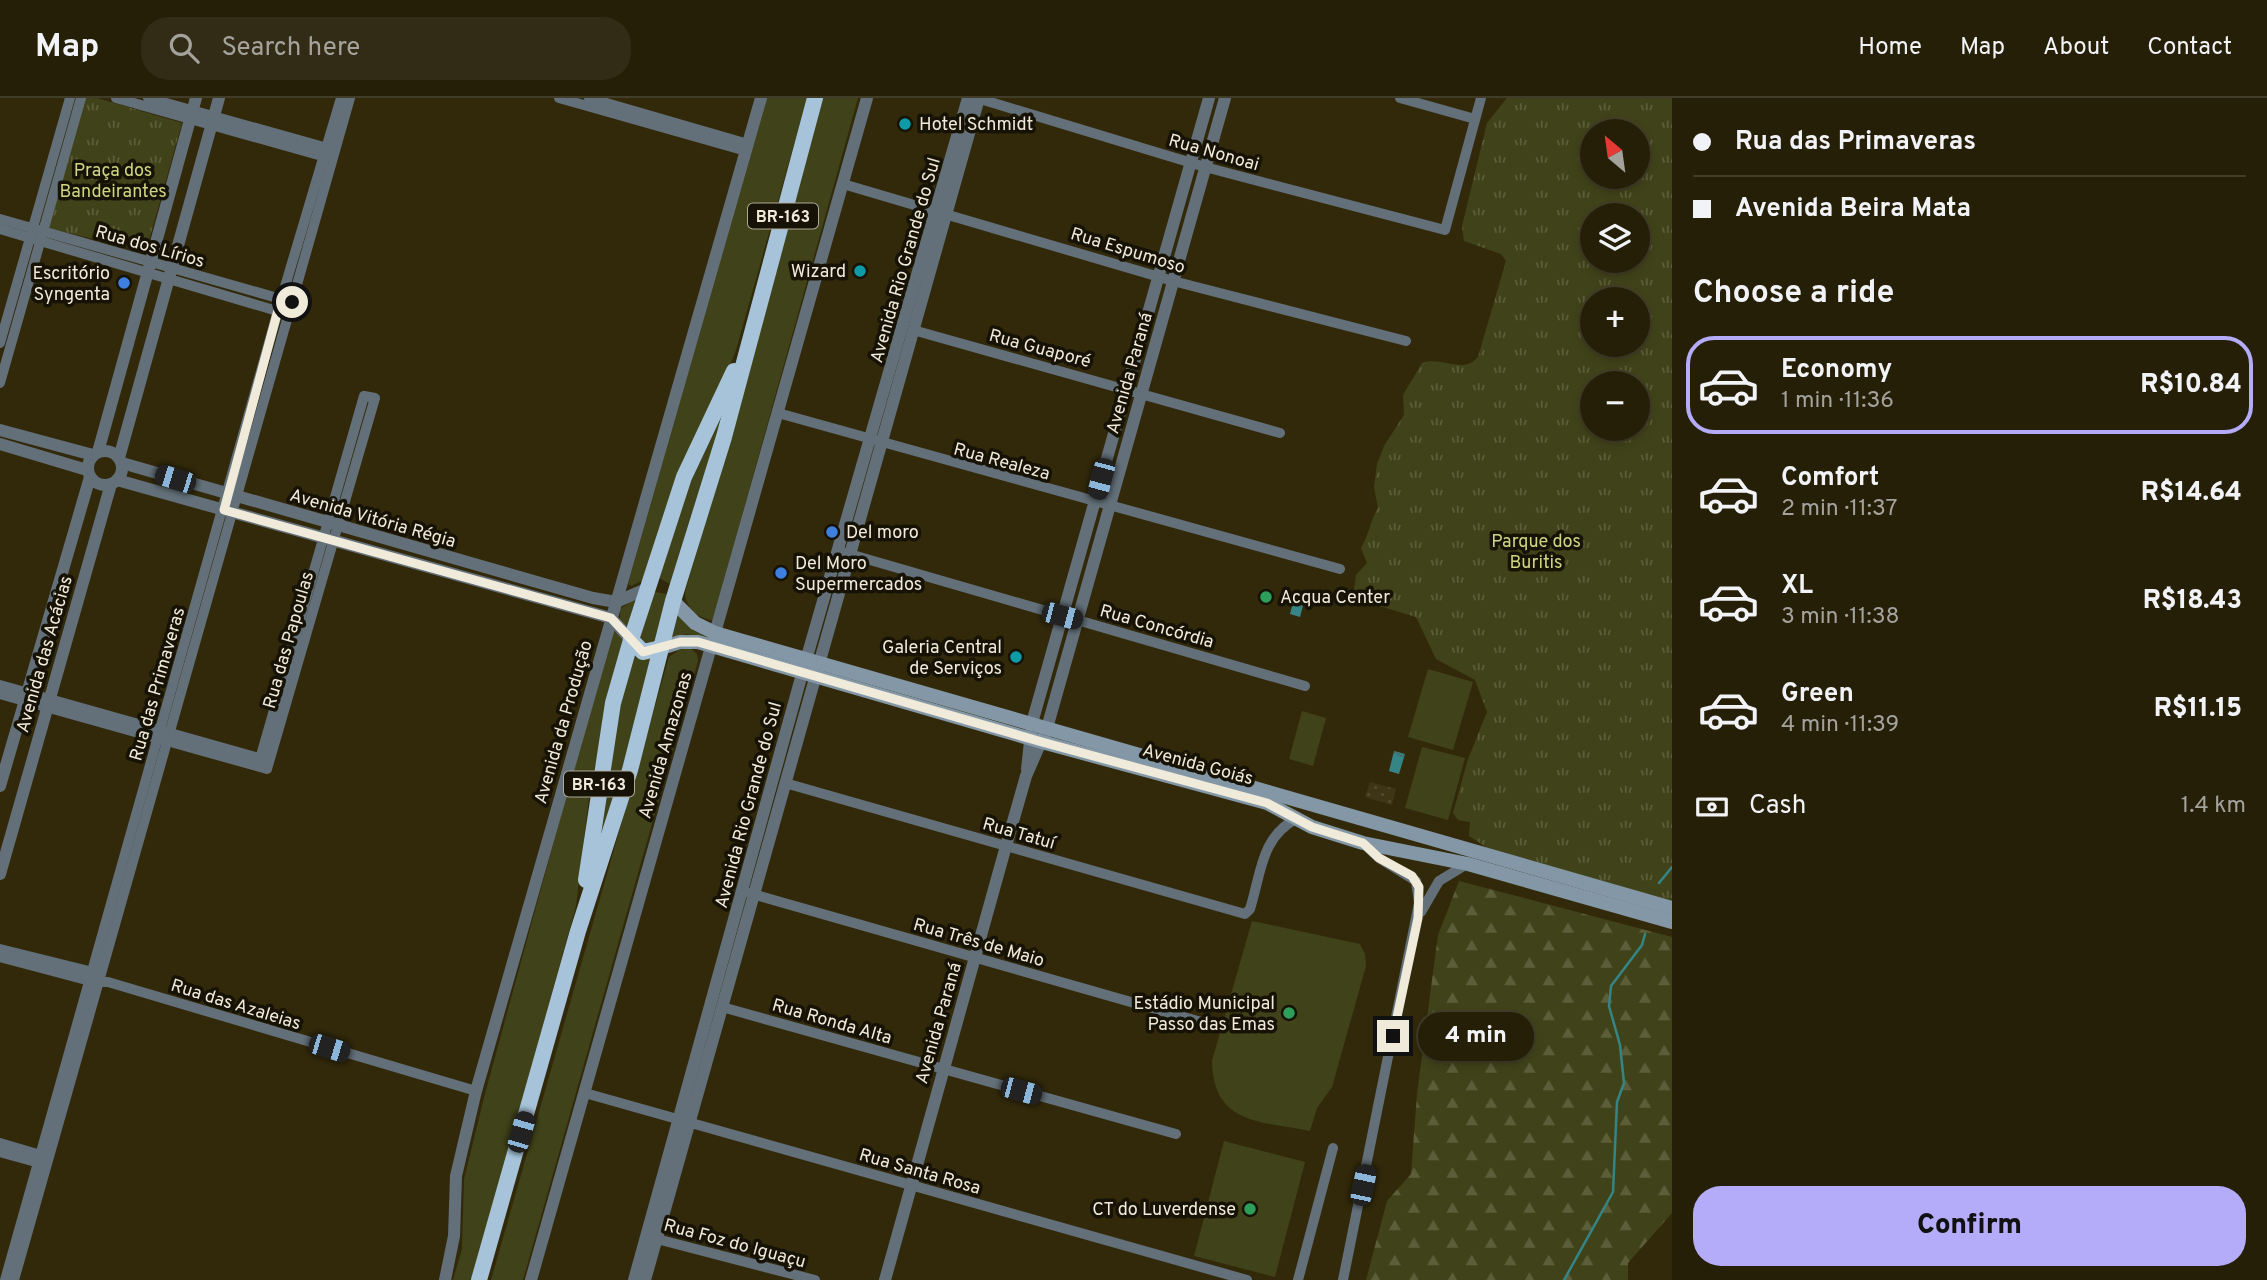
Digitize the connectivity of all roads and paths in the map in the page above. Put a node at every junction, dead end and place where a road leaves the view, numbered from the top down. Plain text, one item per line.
1 (70, 98) edge
2 (81, 98) edge
3 (116, 98) edge
4 (148, 98) edge
5 (219, 98) edge
6 (341, 98) edge
7 (350, 98) edge
8 (559, 98) edge
9 (589, 98) edge
10 (761, 98) edge
11 (815, 98) edge
12 (867, 98) edge
13 (968, 98) edge
14 (978, 98) edge
15 (1209, 98) edge
16 (1225, 98) edge
17 (1400, 98) edge
18 (1481, 98) edge
19 (193, 110) edge
20 (1475, 119) junction
21 (212, 122) junction
22 (747, 147) junction
23 (330, 154) junction
24 (1191, 162) junction
25 (1205, 167) junction
26 (843, 184) junction
27 (942, 211) junction
28 (0, 219) edge
29 (0, 229) edge
30 (36, 234) junction
31 (148, 267) junction
32 (169, 273) junction
33 (1158, 276) junction
34 (1173, 281) junction
35 (286, 301) junction
36 (283, 313) junction
37 (913, 330) junction
38 (751, 334) junction
39 (1406, 341) dead end
40 (0, 343) edge
41 (0, 383) edge
42 (1126, 388) junction
43 (1142, 393) junction
44 (370, 397) dead end
45 (778, 414) junction
46 (0, 430) edge
47 (1280, 433) dead end
48 (876, 442) junction
49 (0, 444) edge
50 (95, 453) junction
51 (120, 461) junction
52 (89, 474) junction
53 (114, 482) junction
54 (232, 496) junction
55 (1095, 502) junction
56 (1109, 507) junction
57 (228, 511) junction
58 (333, 525) junction
59 (329, 539) junction
60 (844, 553) junction
61 (1340, 569) dead end
62 (646, 589) junction
63 (673, 601) junction
64 (616, 602) junction
65 (1062, 616) junction
66 (611, 618) junction
67 (1077, 620) junction
68 (713, 639) junction
69 (631, 640) junction
70 (661, 648) junction
71 (811, 669) junction
72 (0, 685) edge
73 (1305, 686) dead end
74 (0, 694) edge
75 (25, 696) junction
76 (48, 703) junction
77 (1032, 723) junction
78 (163, 735) junction
79 (1039, 736) junction
80 (785, 783) junction
81 (0, 786) edge
82 (1308, 801) junction
83 (1296, 819) junction
84 (1365, 821) junction
85 (1359, 841) junction
86 (1006, 846) junction
87 (1468, 864) junction
88 (0, 874) edge
89 (748, 892) junction
90 (1672, 908) edge
91 (1418, 918) junction
92 (1672, 922) edge
93 (578, 931) junction
94 (0, 949) edge
95 (0, 957) edge
96 (975, 957) junction
97 (97, 978) junction
98 (722, 1007) junction
99 (1208, 1024) dead end
100 (944, 1069) junction
101 (476, 1091) junction
102 (584, 1093) junction
103 (684, 1121) junction
104 (1176, 1134) dead end
105 (0, 1143) edge
106 (1333, 1148) dead end
107 (0, 1152) edge
108 (43, 1160) junction
109 (911, 1185) junction
110 (651, 1237) junction
111 (5, 1280) edge
112 (14, 1280) edge
113 (445, 1280) edge
114 (479, 1280) edge
115 (531, 1280) edge
116 (634, 1280) edge
117 (645, 1280) edge
118 (815, 1280) edge
119 (885, 1280) edge
120 (1247, 1280) edge
121 (1298, 1280) edge
122 (1343, 1280) edge

1 - 30 street
2 - 30 street
3 - 19 street
4 - 19 street
5 - 21 street
6 - 23 street, Rua das Primaveras
7 - 23 street, Rua das Primaveras
8 - 22 street
9 - 22 street
10 - 22 street, Avenida da Produção
11 - 38 highway, BR-163
12 - 26 street, Avenida Amazonas
13 - 27 street, Avenida Rio Grande do Sul
14 - 24 street, Rua Nonoai
14 - 27 street, Avenida Rio Grande do Sul
15 - 24 street, Avenida Paraná
16 - 25 street, Avenida Paraná
17 - 20 street
18 - 20 street
19 - 21 street
19 - 31 street
20 - 25 street, Rua Nonoai
21 - 23 street
21 - 32 street
22 - 64 street, Avenida da Produção
23 - 35 street, Rua das Primaveras
24 - 25 street, Rua Nonoai
24 - 33 street, Avenida Paraná
25 - 34 street, Avenida Paraná
26 - 27 street, Rua Espumoso
26 - 45 street, Avenida Amazonas
27 - 33 street, Rua Espumoso
27 - 37 street, Avenida Rio Grande do Sul
27 - 48 street, Avenida Rio Grande do Sul
28 - 30 street, Rua dos Lírios
29 - 30 street, Rua dos Lírios
30 - 31 street, Rua dos Lírios
30 - 40 street
30 - 41 street
31 - 32 street, Rua dos Lírios
31 - 50 street
32 - 35 street, Rua dos Lírios
32 - 36 street, Rua dos Lírios
32 - 51 street
33 - 34 street, Rua Espumoso
33 - 42 street, Avenida Paraná
34 - 39 street, Rua Espumoso
34 - 43 street, Avenida Paraná
35 - 36 street, Rua das Primaveras
36 - 54 street, Rua das Primaveras
37 - 42 street, Rua Guaporé
37 - 48 street, Avenida Rio Grande do Sul
38 - 62 highway, BR-163
38 - 63 highway, BR-163
42 - 43 street, Rua Guaporé
42 - 55 street, Avenida Paraná
43 - 47 street, Rua Guaporé
43 - 56 street, Avenida Paraná
44 - 58 street, Rua das Papoulas
45 - 48 street, Rua Realeza
45 - 68 street, Avenida Amazonas
46 - 50 street
48 - 55 street, Rua Realeza
48 - 60 street, Avenida Rio Grande do Sul
49 - 52 street
50 - 51 street
50 - 52 street
51 - 53 street
51 - 54 street, Avenida Vitória Régia
52 - 53 street
52 - 75 street, Avenida das Acácias
53 - 57 street, Avenida Vitória Régia
53 - 76 street, Avenida das Acácias
54 - 57 street, Rua das Primaveras
54 - 58 street, Avenida Vitória Régia
55 - 56 street, Rua Realeza
55 - 65 street, Avenida Paraná
56 - 61 street, Rua Realeza
56 - 67 street, Avenida Paraná
57 - 59 street, Avenida Vitória Régia
57 - 78 street, Rua das Primaveras
58 - 59 street, Rua das Papoulas
58 - 64 street, Avenida Vitória Régia
59 - 66 street, Avenida Vitória Régia
59 - 78 street, Rua das Papoulas
60 - 65 street, Rua Concórdia
60 - 71 street, Avenida Rio Grande do Sul
62 - 63 highway
62 - 64 street
62 - 69 highway, BR-163
63 - 68 main road
63 - 70 highway, BR-163
64 - 66 street, Avenida da Produção
65 - 67 street, Rua Concórdia
65 - 77 street, Avenida Paraná
66 - 69 street
66 - 101 street, Avenida da Produção
67 - 73 street, Rua Concórdia
67 - 79 street, Avenida Paraná
68 - 70 main road
68 - 71 main road, Avenida Goiás
68 - 102 street, Avenida Amazonas
69 - 70 highway
69 - 93 highway, BR-163
70 - 93 highway, BR-163
71 - 77 main road, Avenida Goiás
71 - 79 main road, Avenida Goiás
71 - 80 street, Avenida Rio Grande do Sul
71 - 89 street, Avenida Rio Grande do Sul
72 - 75 street
74 - 75 street
75 - 76 street
75 - 81 street, Avenida das Acácias
76 - 78 street
76 - 88 street, Avenida das Acácias
77 - 79 main road, Avenida Goiás
78 - 97 street, Rua das Primaveras
79 - 82 main road, Avenida Goiás
79 - 83 main road, Avenida Goiás
79 - 86 street, Avenida Paraná
80 - 86 street, Rua Tatuí
80 - 89 street, Avenida Rio Grande do Sul
82 - 83 main road
82 - 84 main road, Avenida Goiás
83 - 85 main road, Avenida Goiás
83 - 86 street, Rua Tatuí
84 - 85 main road
84 - 90 main road, Avenida Goiás
85 - 87 main road, Avenida Goiás
85 - 91 street
86 - 96 street, Avenida Paraná
87 - 91 street
87 - 92 main road, Avenida Goiás
89 - 96 street, Rua Três de Maio
89 - 98 street, Avenida Rio Grande do Sul
89 - 103 street, Avenida Rio Grande do Sul
91 - 122 street
93 - 114 highway, BR-163
94 - 97 street, Rua das Azaleias
95 - 97 street, Rua das Azaleias
96 - 99 street, Rua Três de Maio
96 - 100 street, Avenida Paraná
97 - 101 street, Rua das Azaleias
97 - 108 street, Rua das Primaveras
98 - 100 street, Rua Ronda Alta
98 - 103 street, Avenida Rio Grande do Sul
100 - 104 street, Rua Ronda Alta
100 - 109 street, Avenida Paraná
101 - 113 street, Avenida da Produção
102 - 103 street, Rua Santa Rosa
102 - 115 street, Avenida Amazonas
103 - 109 street, Rua Santa Rosa
103 - 110 street, Avenida Rio Grande do Sul
105 - 108 street
106 - 121 street
107 - 108 street
108 - 111 street, Rua das Primaveras
108 - 112 street, Rua das Primaveras
109 - 119 street, Avenida Paraná
109 - 120 street, Rua Santa Rosa
110 - 116 street, Avenida Rio Grande do Sul
110 - 117 street, Avenida Rio Grande do Sul
110 - 118 street, Rua Foz do Iguaçu

